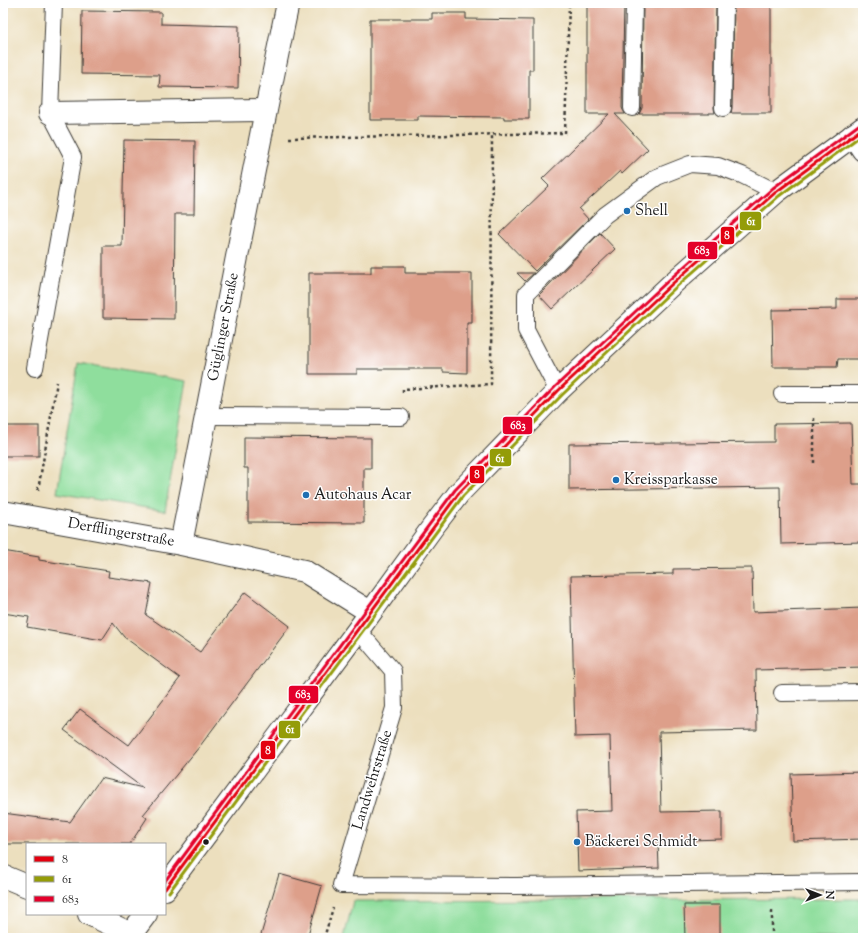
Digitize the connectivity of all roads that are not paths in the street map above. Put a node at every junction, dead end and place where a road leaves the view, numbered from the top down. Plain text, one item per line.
1 (54, 3) edge
2 (288, 3) edge
3 (634, 3) edge
4 (725, 3) edge
5 (632, 108) dead end
6 (723, 108) dead end
7 (265, 110) junction
8 (50, 113) junction
9 (860, 137) edge
10 (776, 192) junction
11 (35, 368) road end
12 (558, 391) junction
13 (782, 394) dead end
14 (863, 394) edge
15 (207, 416) junction
16 (401, 417) road end
17 (3, 512) edge
18 (181, 544) junction
19 (370, 612) junction
20 (358, 630) junction
21 (863, 692) edge
22 (782, 693) dead end
23 (3, 876) edge
24 (863, 882) edge
25 (26, 886) edge
26 (166, 888) edge
27 (91, 915) edge
28 (145, 915) edge
29 (130, 936) edge

1 - 8 lane
2 - 7 street, Güglinger Straße
3 - 5 lane
4 - 6 lane
7 - 8 street
7 - 15 street, Güglinger Straße
8 - 11 lane
9 - 10 street
10 - 12 street
10 - 12 lane
12 - 19 street
13 - 14 lane
15 - 16 lane
15 - 18 street, Güglinger Straße
17 - 18 street, Derfflingerstraße
18 - 19 street, Derfflingerstraße
19 - 20 street
20 - 24 lane, Landwehrstraße
20 - 26 street
21 - 22 lane
23 - 25 street
27 - 29 street
28 - 29 street

